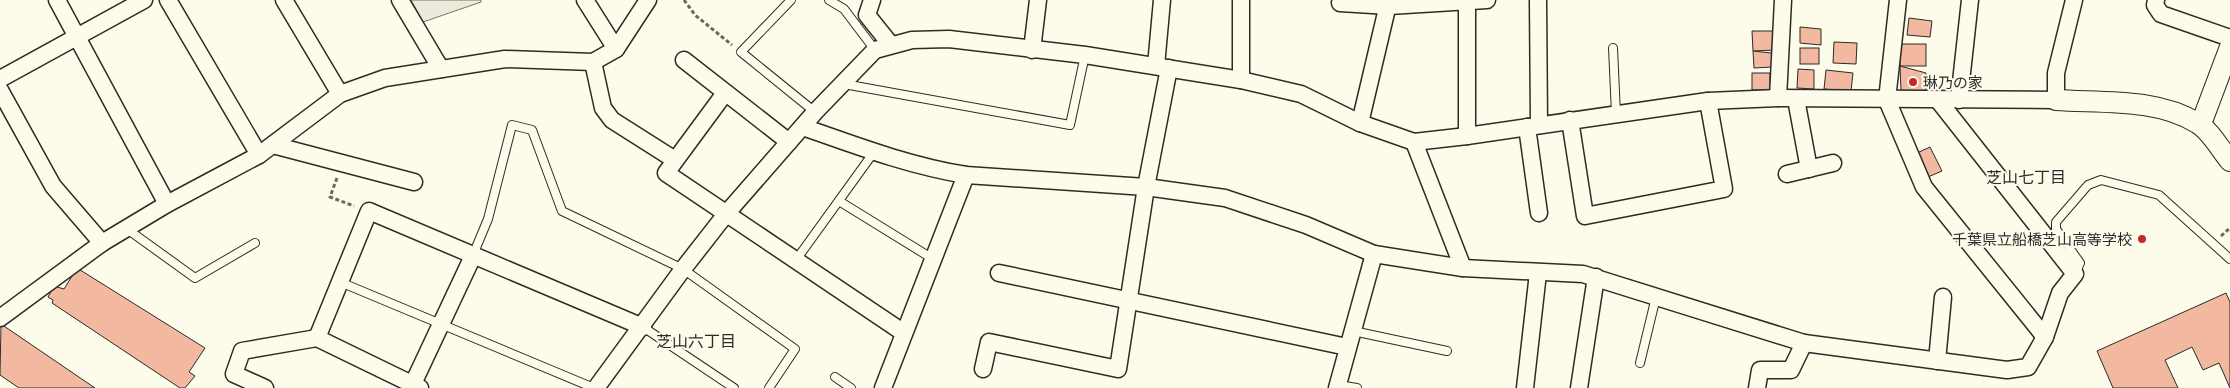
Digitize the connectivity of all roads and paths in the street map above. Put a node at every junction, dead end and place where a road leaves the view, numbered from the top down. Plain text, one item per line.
1 (57, 0) edge
2 (144, 0) edge
3 (168, 0) edge
4 (284, 0) edge
5 (400, 0) edge
6 (585, 0) edge
7 (648, 0) edge
8 (684, 0) edge
9 (791, 0) edge
10 (829, 0) edge
11 (872, 0) edge
12 (1038, 0) edge
13 (1162, 0) edge
14 (1241, 0) edge
15 (1487, 0) edge
16 (1538, 0) edge
17 (1783, 0) edge
18 (1898, 0) edge
19 (1970, 0) edge
20 (2074, 0) edge
21 (2156, 0) edge
22 (1467, 2) junction
23 (1340, 3) dead end
24 (1389, 3) edge
25 (78, 37) junction
26 (2230, 38) edge
27 (883, 47) junction
28 (2230, 47) edge
29 (1613, 48) dead end
30 (616, 49) junction
31 (1032, 50) junction
32 (741, 52) junction
33 (1085, 55) junction
34 (684, 60) dead end
35 (593, 62) junction
36 (1163, 67) junction
37 (441, 68) junction
38 (0, 79) edge
39 (1241, 80) junction
40 (842, 84) junction
41 (0, 90) edge
42 (725, 93) junction
43 (340, 94) junction
44 (1778, 98) junction
45 (1796, 99) junction
46 (1887, 100) junction
47 (1938, 100) junction
48 (1959, 100) junction
49 (2056, 100) junction
50 (1708, 101) junction
51 (815, 112) junction
52 (1616, 114) junction
53 (1570, 120) junction
54 (1360, 123) junction
55 (2199, 123) junction
56 (1533, 126) junction
57 (803, 127) junction
58 (1467, 136) junction
59 (789, 142) junction
60 (1414, 142) junction
61 (273, 145) junction
62 (874, 152) junction
63 (259, 155) junction
64 (675, 160) junction
65 (2230, 161) edge
66 (1833, 163) dead end
67 (342, 165) junction
68 (1809, 169) junction
69 (1787, 174) dead end
70 (966, 175) junction
71 (414, 182) dead end
72 (1146, 187) junction
73 (839, 201) junction
74 (167, 204) junction
75 (369, 211) junction
76 (1538, 213) dead end
77 (726, 214) junction
78 (127, 229) junction
79 (102, 243) junction
80 (255, 243) dead end
81 (1374, 254) junction
82 (473, 256) junction
83 (934, 259) junction
84 (2230, 259) edge
85 (796, 260) junction
86 (1462, 268) junction
87 (683, 269) junction
88 (1538, 272) junction
89 (1000, 273) dead end
90 (2075, 274) junction
91 (1596, 278) junction
92 (340, 282) junction
93 (1656, 297) junction
94 (1944, 297) dead end
95 (1129, 300) junction
96 (0, 318) edge
97 (442, 324) junction
98 (643, 326) junction
99 (904, 333) junction
100 (2045, 337) junction
101 (317, 338) junction
102 (1350, 339) junction
103 (1804, 343) junction
104 (1447, 352) dead end
105 (1937, 361) junction
106 (1640, 363) dead end
107 (983, 369) dead end
108 (835, 377) dead end
109 (1337, 386) edge
110 (415, 387) edge
111 (265, 388) edge
112 (595, 388) edge
113 (734, 388) edge
114 (769, 388) edge
115 (851, 388) edge
116 (883, 388) edge
117 (1357, 388) edge
118 (1525, 388) edge
119 (1579, 388) edge
120 (1757, 388) edge

1 - 25 street
2 - 25 street
3 - 63 street
4 - 43 street
5 - 37 street
6 - 30 street
7 - 30 street
8 - 32 path
9 - 32 lane
10 - 27 lane
11 - 27 street
12 - 31 street
13 - 36 street
14 - 39 street
15 - 22 street
16 - 56 street
17 - 44 street
18 - 46 street
19 - 48 street
20 - 49 street
21 - 26 street
22 - 24 street
22 - 58 street
23 - 24 street
24 - 54 street
25 - 38 street
25 - 74 street
27 - 31 street
27 - 40 street
28 - 55 street
29 - 52 lane
30 - 35 street
31 - 33 street
32 - 51 lane
33 - 36 street
33 - 40 lane
34 - 42 street
35 - 37 street
35 - 64 street
36 - 39 street
36 - 72 street
37 - 43 street
39 - 54 street
40 - 51 street
41 - 79 street
42 - 59 street
42 - 64 street
43 - 61 street
44 - 45 street
44 - 50 street
45 - 46 street
45 - 68 street
46 - 47 street
46 - 100 street
47 - 48 street
47 - 90 street
48 - 49 street
49 - 55 street
50 - 52 street
50 - 53 street
51 - 57 street
52 - 53 street
53 - 56 street
54 - 60 street
55 - 65 street
56 - 58 street
56 - 76 street
57 - 59 street
57 - 62 street
58 - 60 street
59 - 77 street
60 - 86 street
61 - 63 street
61 - 67 street
62 - 70 street
62 - 73 lane
63 - 74 street
64 - 77 street
66 - 68 street
67 - 71 street
67 - 75 path
68 - 69 street
70 - 72 street
70 - 83 street
72 - 81 street
72 - 95 street
73 - 83 lane
73 - 85 lane
74 - 78 street
75 - 82 street
75 - 92 street
77 - 85 street
77 - 87 street
78 - 79 street
78 - 80 lane
79 - 96 street
81 - 86 street
81 - 102 street
82 - 87 lane
82 - 97 street
82 - 98 street
83 - 99 street
84 - 90 lane
85 - 99 street
86 - 88 street
87 - 98 street
87 - 114 lane
88 - 91 street
88 - 118 street
89 - 95 street
90 - 100 street
91 - 93 street
91 - 119 street
92 - 97 lane
92 - 101 street
93 - 103 street
93 - 106 lane
94 - 105 street
95 - 102 street
95 - 107 street
97 - 110 street
97 - 112 lane
98 - 112 street
98 - 113 lane
99 - 116 street
100 - 105 street
101 - 110 street
101 - 111 street
102 - 104 lane
102 - 109 street
103 - 105 street
103 - 120 street
108 - 115 lane
109 - 117 lane

